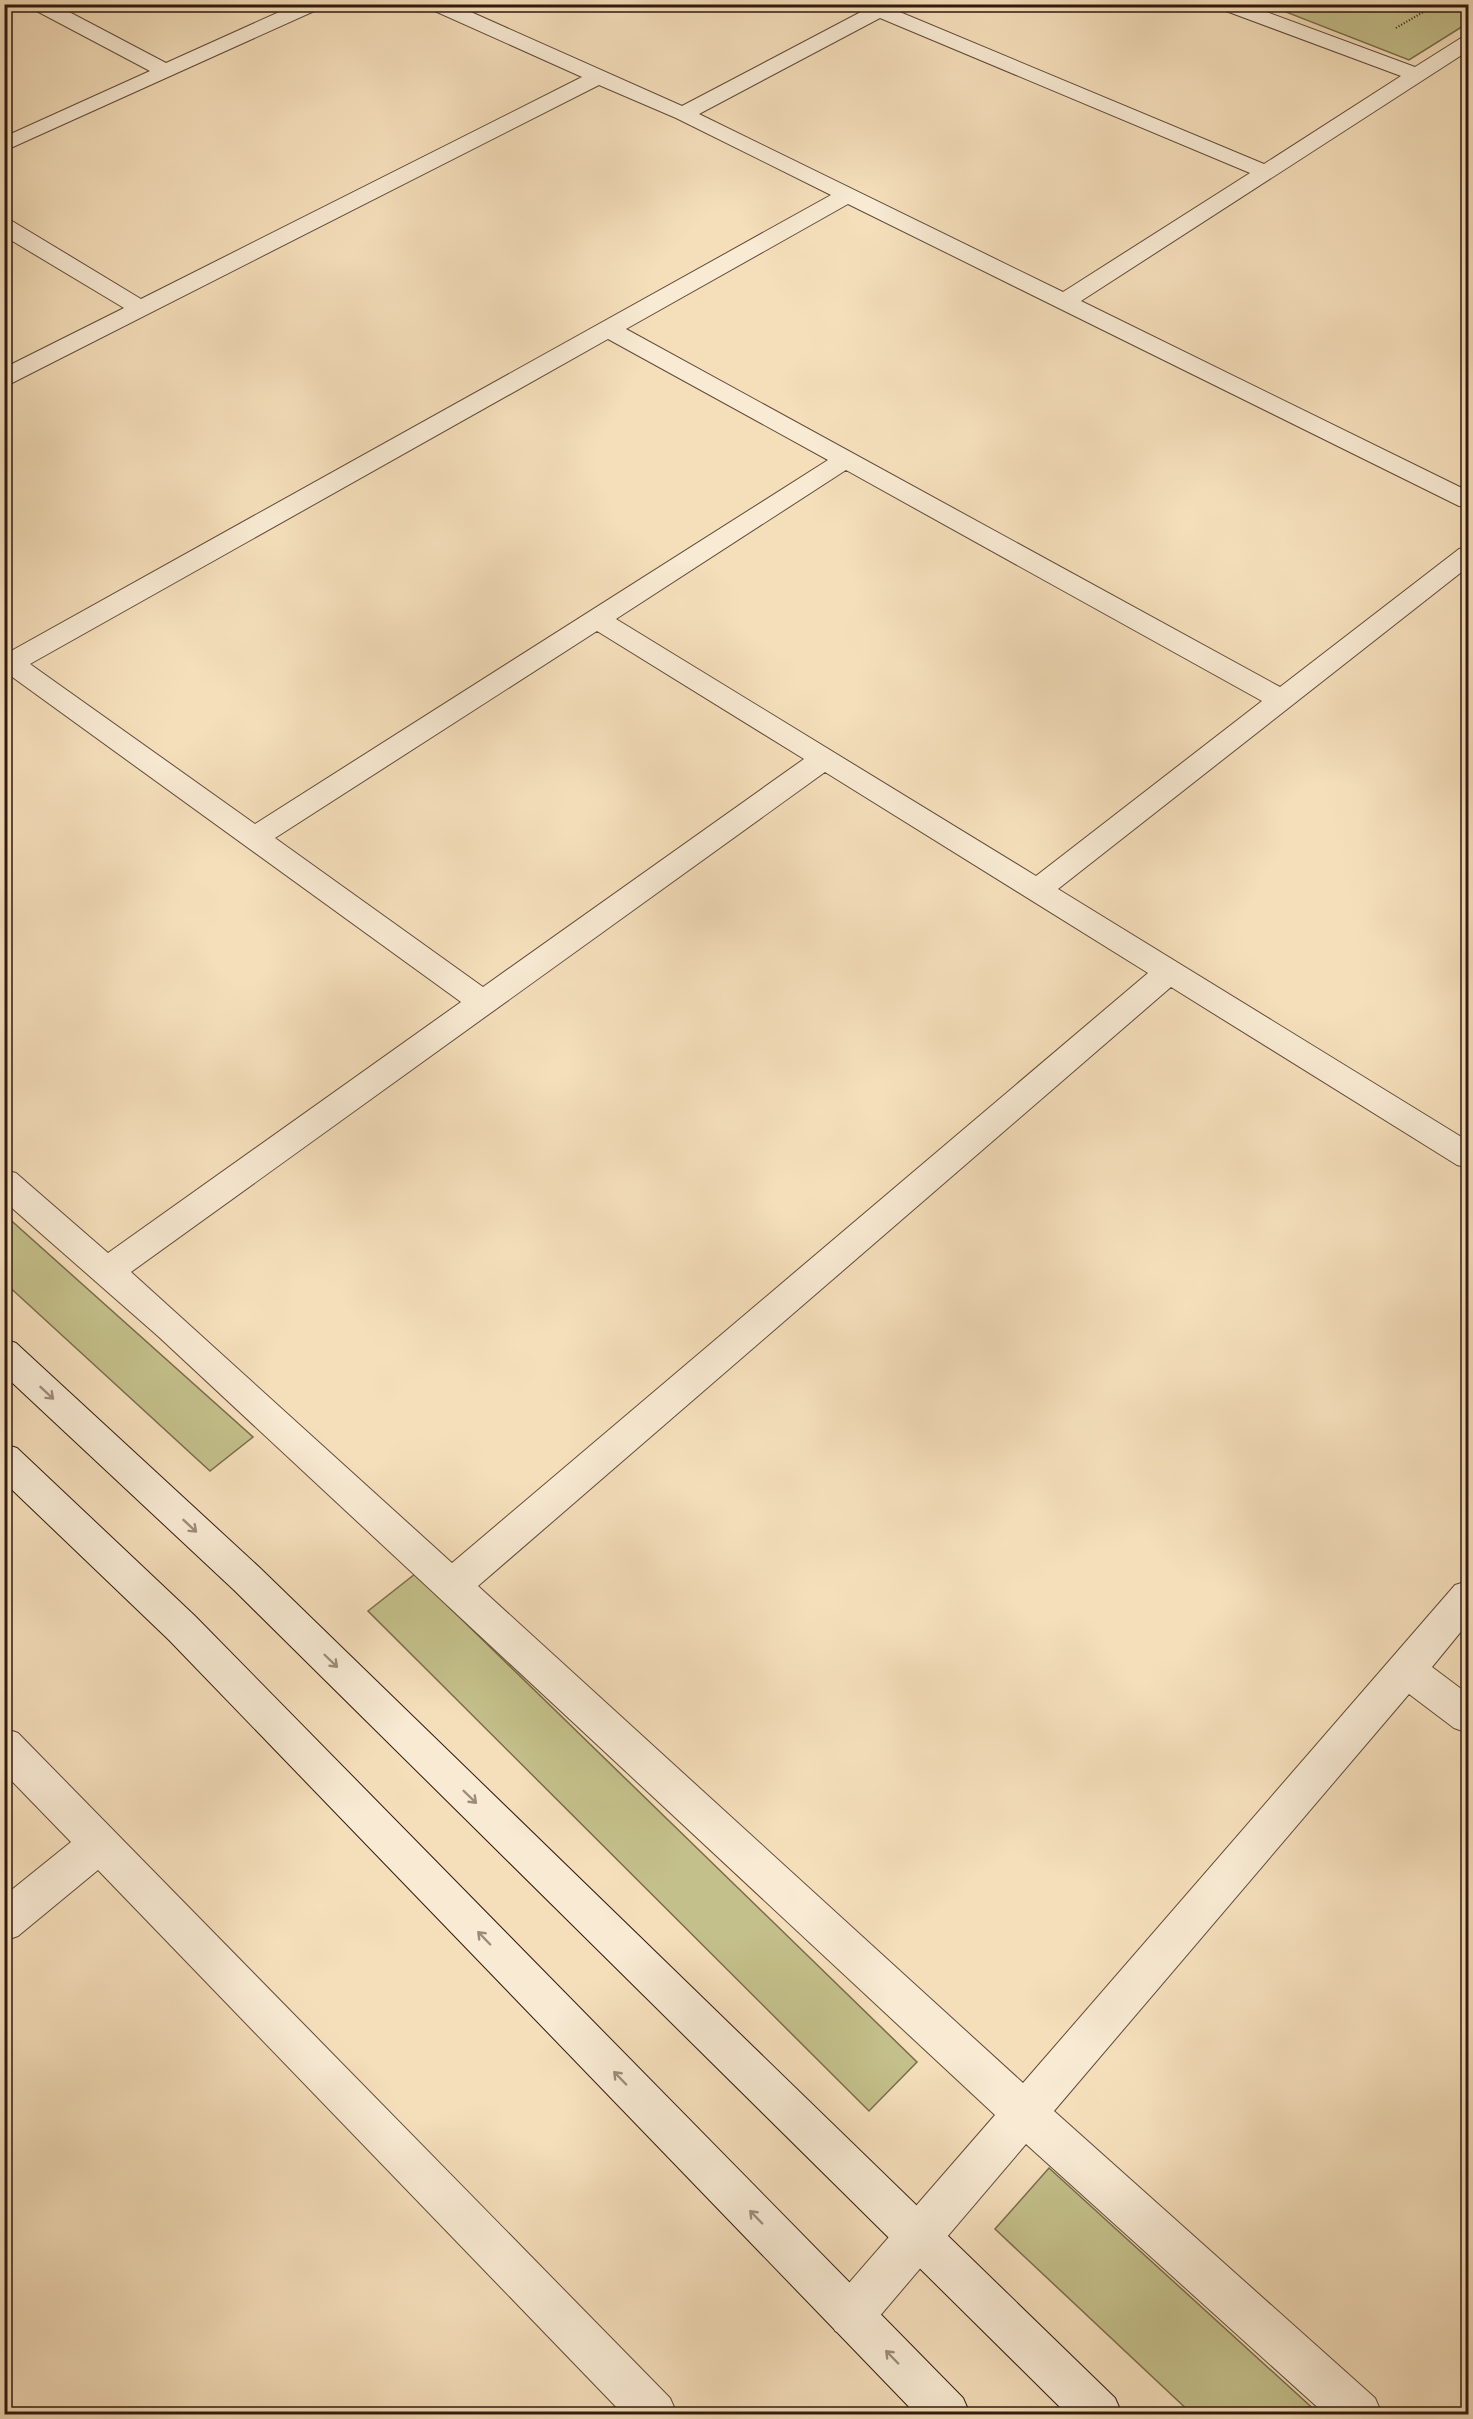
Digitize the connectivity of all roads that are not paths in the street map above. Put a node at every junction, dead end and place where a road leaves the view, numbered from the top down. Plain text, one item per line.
1 (38, 4) edge
2 (314, 4) edge
3 (435, 4) edge
4 (1225, 4) edge
5 (886, 8) edge
6 (1468, 42) edge
7 (167, 72) junction
8 (1418, 75) junction
9 (598, 77) junction
10 (683, 114) junction
11 (4, 145) edge
12 (1266, 172) junction
13 (848, 195) junction
14 (4, 226) edge
15 (1064, 302) junction
16 (141, 309) junction
17 (608, 329) junction
18 (4, 378) edge
19 (845, 459) junction
20 (1468, 501) edge
21 (1468, 555) edge
22 (597, 619) junction
23 (8, 661) edge
24 (1282, 700) junction
25 (824, 759) junction
26 (254, 838) junction
27 (1037, 890) junction
28 (1170, 971) junction
29 (483, 1002) junction
30 (1468, 1155) edge
31 (4, 1182) edge
32 (107, 1271) junction
33 (4, 1353) edge
34 (4, 1459) edge
35 (451, 1586) junction
36 (1468, 1597) edge
37 (1406, 1670) junction
38 (1468, 1716) edge
39 (4, 1746) edge
40 (98, 1845) junction
41 (4, 1922) edge
42 (1024, 2113) junction
43 (917, 2237) junction
44 (851, 2315) junction
45 (932, 2409) edge
46 (654, 2415) edge
47 (1099, 2415) edge
48 (1359, 2415) edge

1 - 7 street
2 - 7 street
3 - 9 street
4 - 8 street
5 - 10 street
5 - 12 street
6 - 8 street
7 - 11 street
8 - 12 street
9 - 10 street
9 - 16 street
10 - 13 street
12 - 15 street
13 - 15 street
13 - 17 street
14 - 16 street
15 - 20 street
16 - 18 street
17 - 19 street
17 - 23 street
19 - 22 street
19 - 24 street
21 - 24 street
22 - 25 street
22 - 26 street
23 - 26 street
24 - 27 street
25 - 27 street
25 - 29 street
26 - 29 street
27 - 28 street
28 - 30 street
28 - 35 street
29 - 32 street
31 - 32 street
32 - 35 street
33 -> 43 street
44 -> 34 street
35 - 42 street
36 - 37 street
37 - 38 street
37 - 42 street
39 - 40 street
40 - 41 street
40 - 46 street
42 - 43 street
42 - 48 street
43 - 44 street
43 - 47 street
45 -> 44 street

